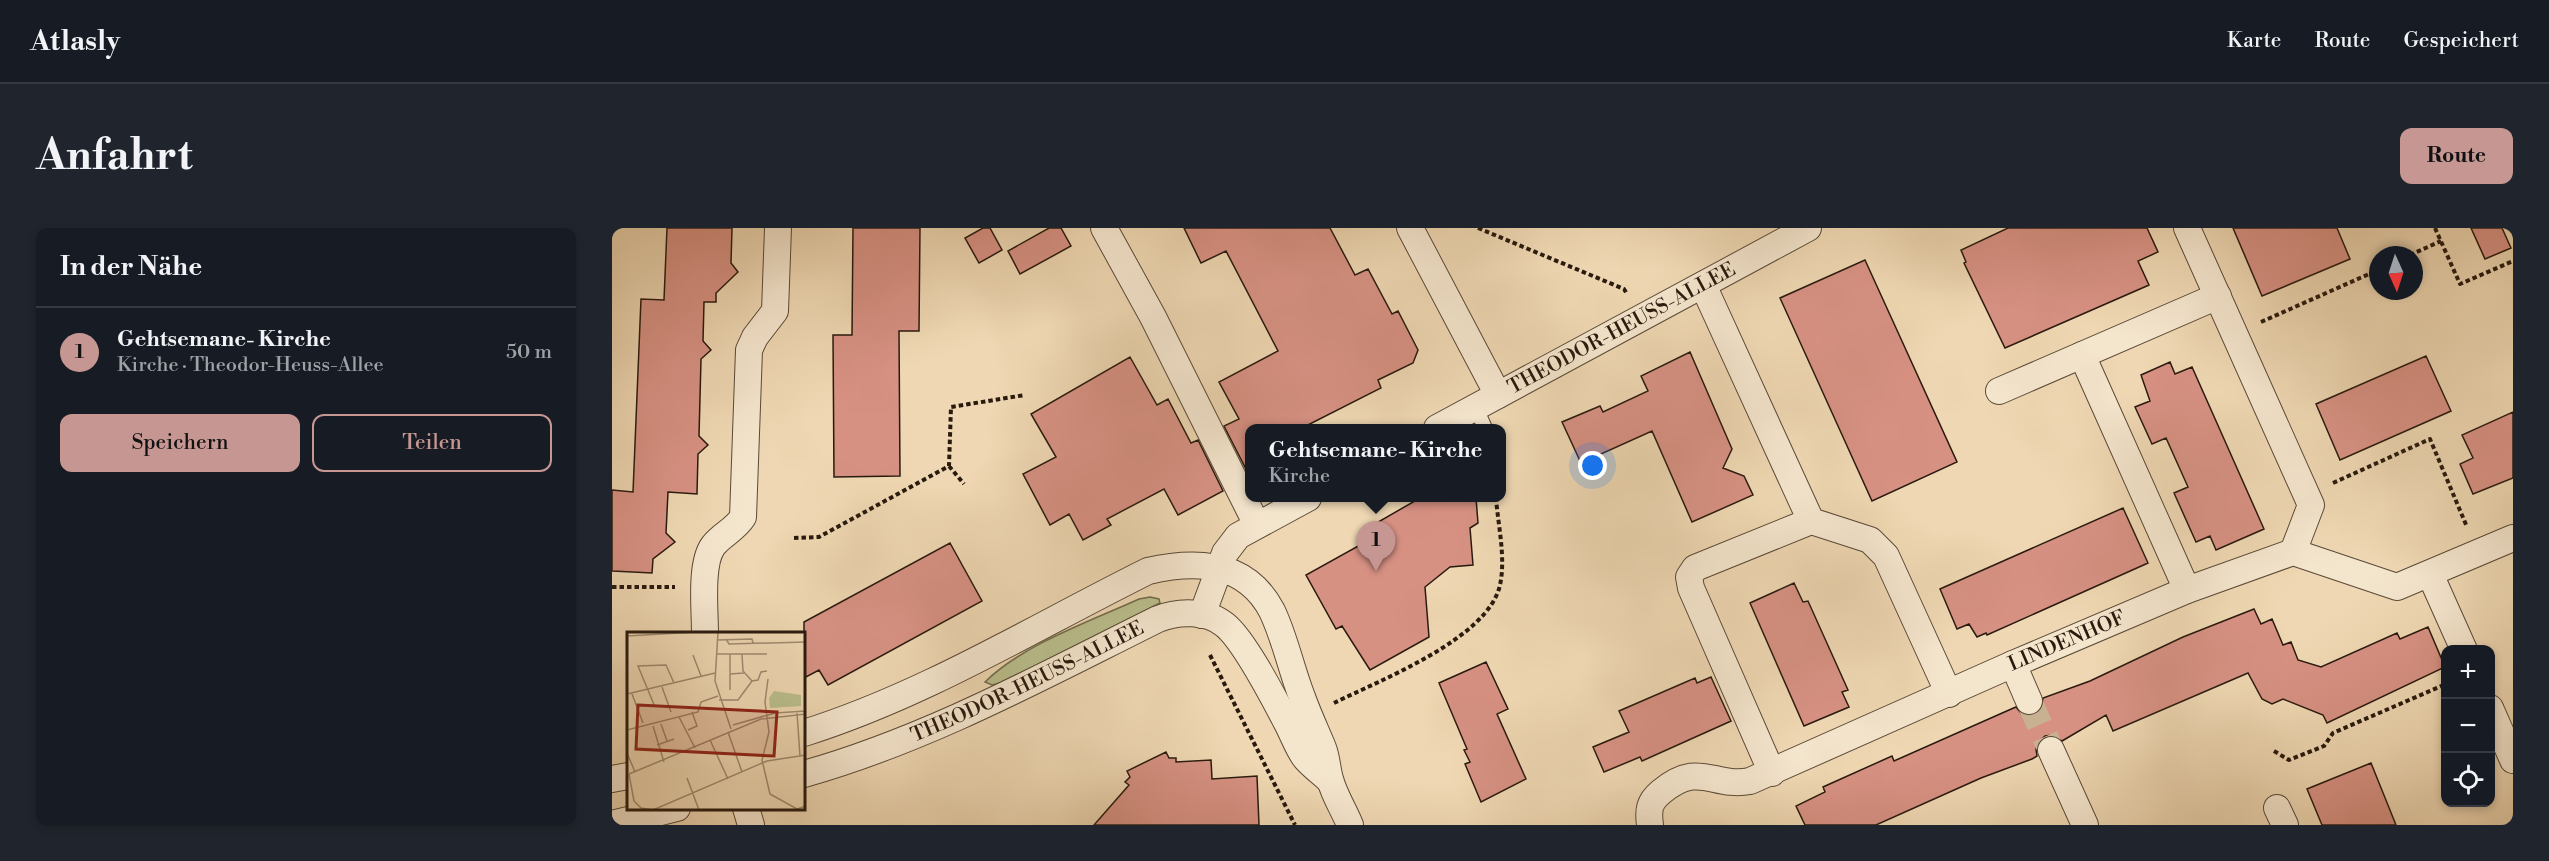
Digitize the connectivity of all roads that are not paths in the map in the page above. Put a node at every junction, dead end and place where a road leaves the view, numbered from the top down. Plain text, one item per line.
1 (778, 228) edge
2 (1104, 228) edge
3 (1410, 228) edge
4 (1808, 228) edge
5 (2187, 228) edge
6 (1703, 285) junction
7 (2218, 296) junction
8 (2082, 355) junction
9 (1999, 391) dead end
10 (1498, 395) junction
11 (1480, 418) edge
12 (1457, 424) edge
13 (1245, 501) edge
14 (1246, 502) edge
15 (1300, 502) edge
16 (1811, 521) junction
17 (1257, 525) junction
18 (2513, 538) edge
19 (2293, 552) junction
20 (1220, 568) junction
21 (2430, 574) junction
22 (2187, 590) junction
23 (1202, 615) junction
24 (705, 632) edge
25 (2462, 645) edge
26 (2013, 664) junction
27 (1949, 694) junction
28 (2029, 701) tunnel mouth
29 (2495, 719) edge
30 (806, 732) edge
31 (2051, 750) tunnel mouth
32 (2513, 760) edge
33 (806, 773) edge
34 (1772, 773) junction
35 (627, 776) edge
36 (612, 779) edge
37 (1330, 781) junction
38 (669, 810) edge
39 (747, 810) edge
40 (612, 824) edge
41 (751, 825) edge
42 (1350, 825) edge
43 (1650, 825) edge
44 (2085, 825) edge

1 - 24 street
2 - 13 street
3 - 10 street
4 - 6 street, THEODOR-HEUSS-ALLEE
5 - 7 street
6 - 10 street, THEODOR-HEUSS-ALLEE
6 - 16 street
7 - 8 street
7 - 19 street
8 - 9 street
8 - 22 street
10 - 11 street, THEODOR-HEUSS-ALLEE
11 - 12 street, THEODOR-HEUSS-ALLEE
14 - 17 street
15 - 17 street
16 - 27 street
16 - 34 street
17 - 20 street
18 - 21 street
19 - 21 street
19 - 22 street, LINDENHOF
20 - 23 street
20 - 30 street, THEODOR-HEUSS-ALLEE
20 - 37 street
21 - 25 street
22 - 26 street, LINDENHOF
23 - 33 street, THEODOR-HEUSS-ALLEE
23 - 37 street
26 - 27 street, LINDENHOF
26 - 28 street
27 - 34 street, LINDENHOF
29 - 32 street
31 - 44 street
34 - 43 street, LINDENHOF
35 - 36 street
37 - 42 street
38 - 40 street
39 - 41 street

